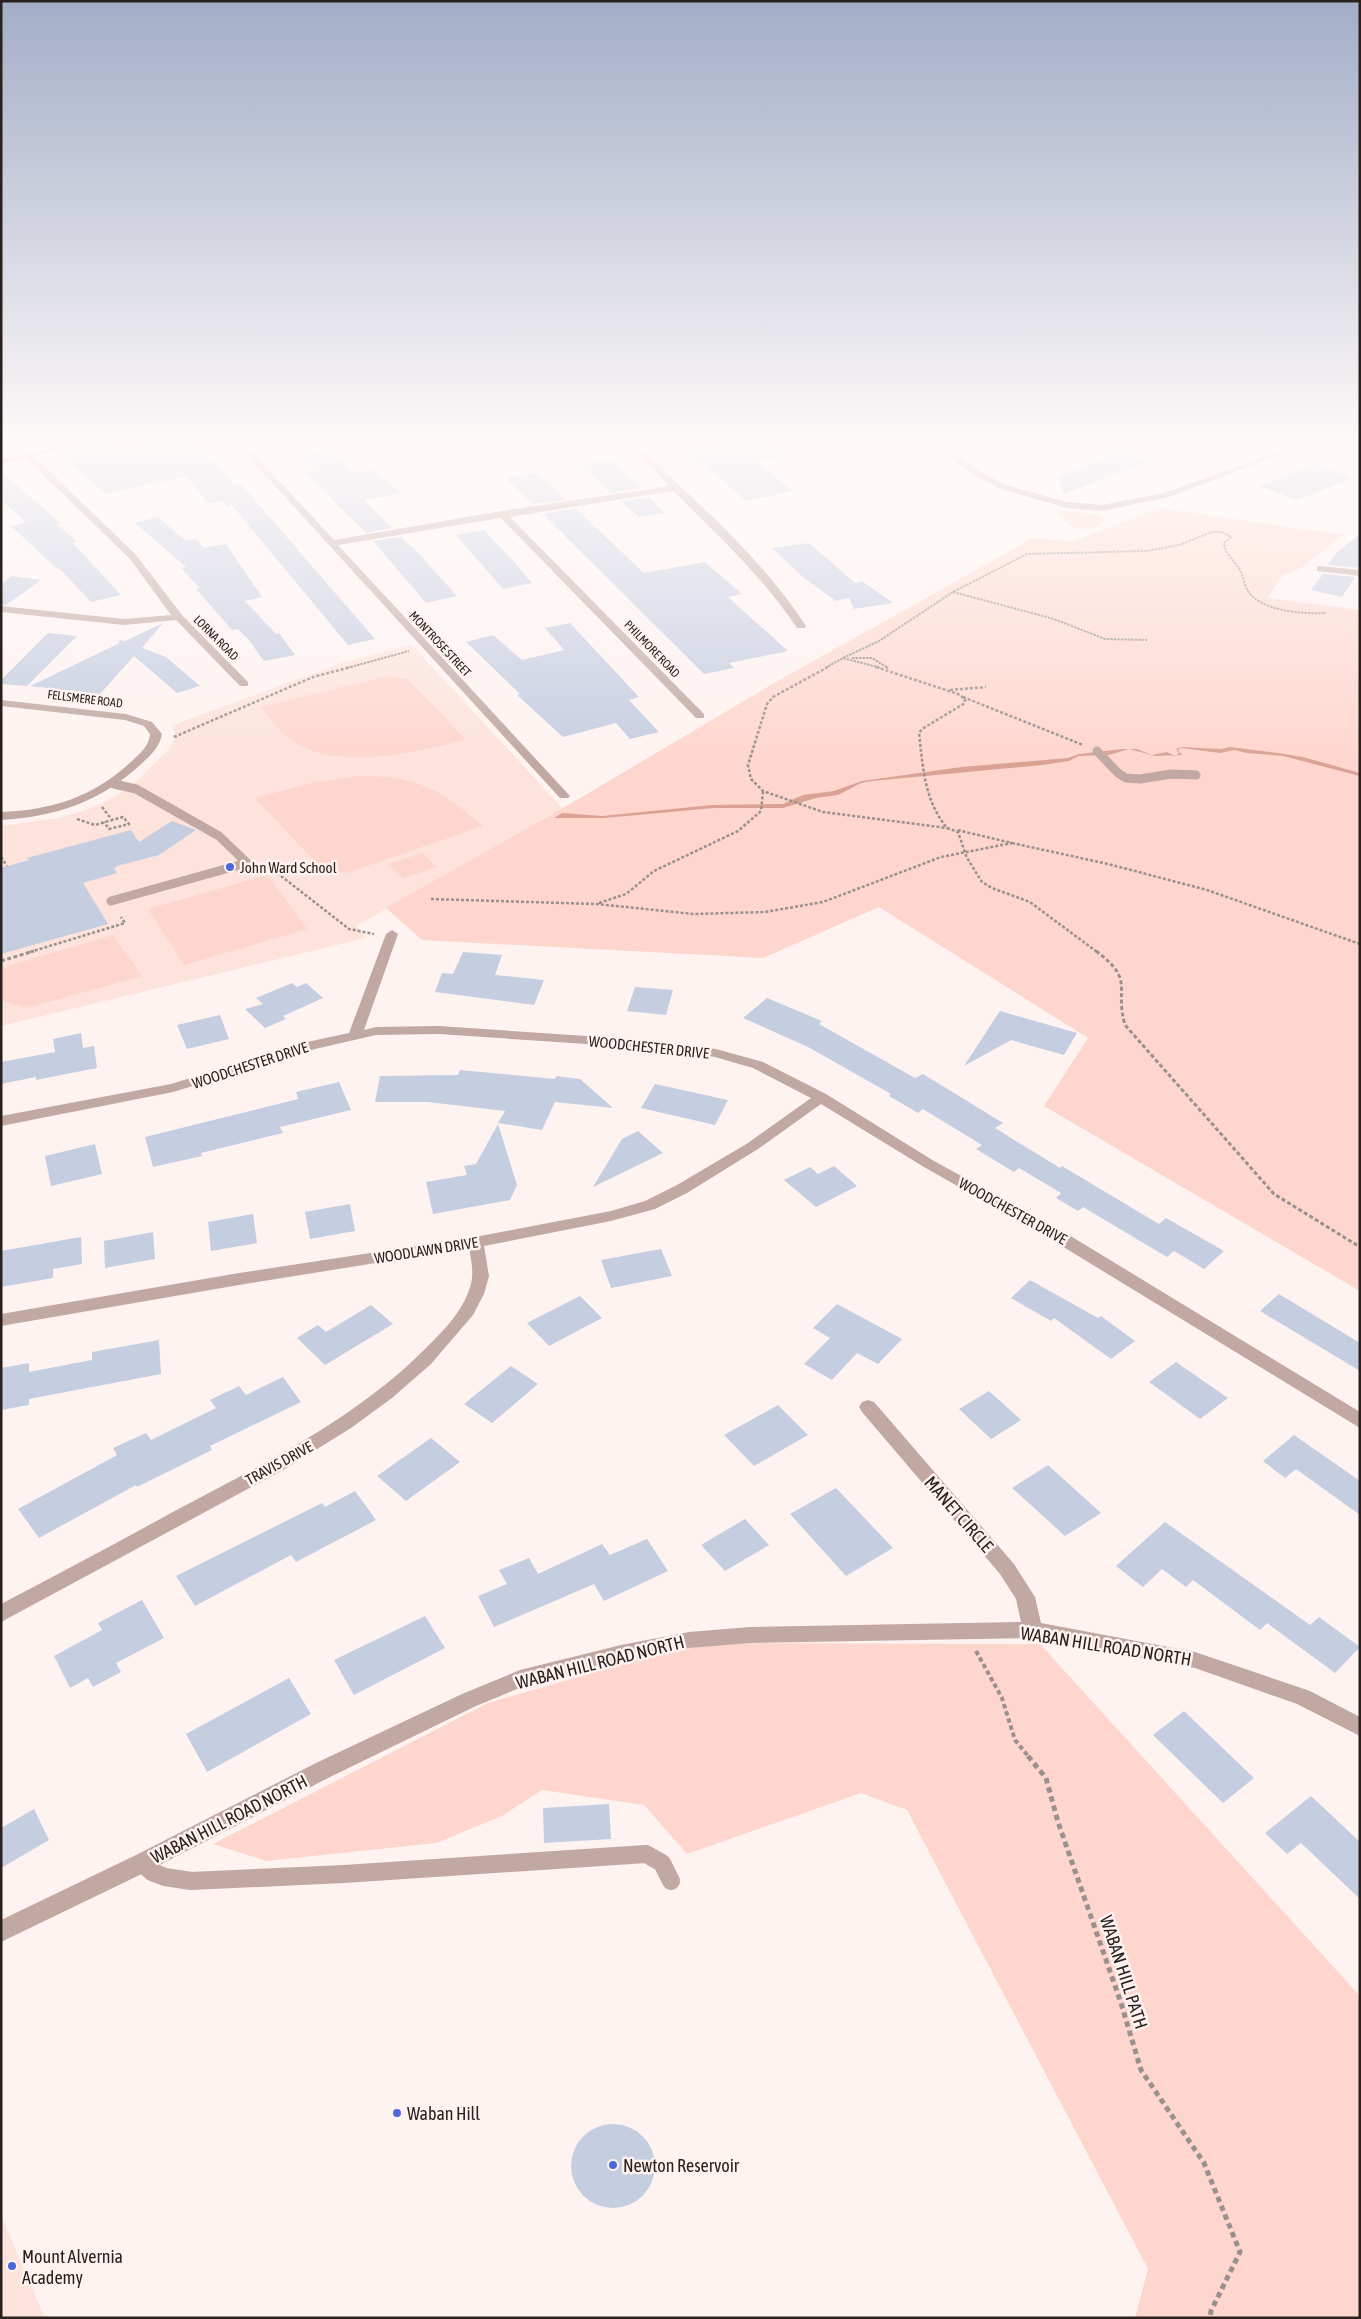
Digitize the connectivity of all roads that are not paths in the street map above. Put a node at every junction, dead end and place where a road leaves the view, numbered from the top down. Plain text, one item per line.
1 (125, 549) edge
2 (337, 549) edge
3 (537, 549) edge
4 (738, 549) edge
5 (1320, 569) dead end
6 (1360, 573) edge
7 (1, 609) edge
8 (178, 617) junction
9 (801, 626) dead end
10 (244, 684) dead end
11 (1, 703) edge
12 (700, 716) dead end
13 (1101, 754) road end
14 (1196, 775) dead end
15 (114, 784) junction
16 (564, 796) dead end
17 (1, 816) edge
18 (111, 901) road end
19 (392, 934) road end
20 (355, 1034) junction
21 (821, 1097) junction
22 (1, 1121) edge
23 (475, 1242) junction
24 (1, 1320) edge
25 (868, 1407) dead end
26 (1360, 1421) edge
27 (1, 1614) edge
28 (1033, 1630) junction
29 (1360, 1727) edge
30 (142, 1863) junction
31 (670, 1881) dead end
32 (1, 1932) edge

1 - 8 street, LORNA ROAD
2 - 16 street, MONTROSE STREET
3 - 12 street, PHILMORE ROAD
4 - 9 street
5 - 6 street
7 - 8 street
8 - 10 street, LORNA ROAD
11 - 15 street, FELLSMERE ROAD
13 - 14 lane
15 - 17 street
15 - 18 lane
19 - 20 street
20 - 21 street, WOODCHESTER DRIVE
20 - 22 street, WOODCHESTER DRIVE
21 - 23 street, WOODLAWN DRIVE
21 - 26 street, WOODCHESTER DRIVE
23 - 24 street, WOODLAWN DRIVE
23 - 27 street, TRAVIS DRIVE
25 - 28 street, MANET CIRCLE
28 - 29 street, WABAN HILL ROAD NORTH
28 - 30 street, WABAN HILL ROAD NORTH
30 - 31 lane
30 - 32 street, WABAN HILL ROAD NORTH

